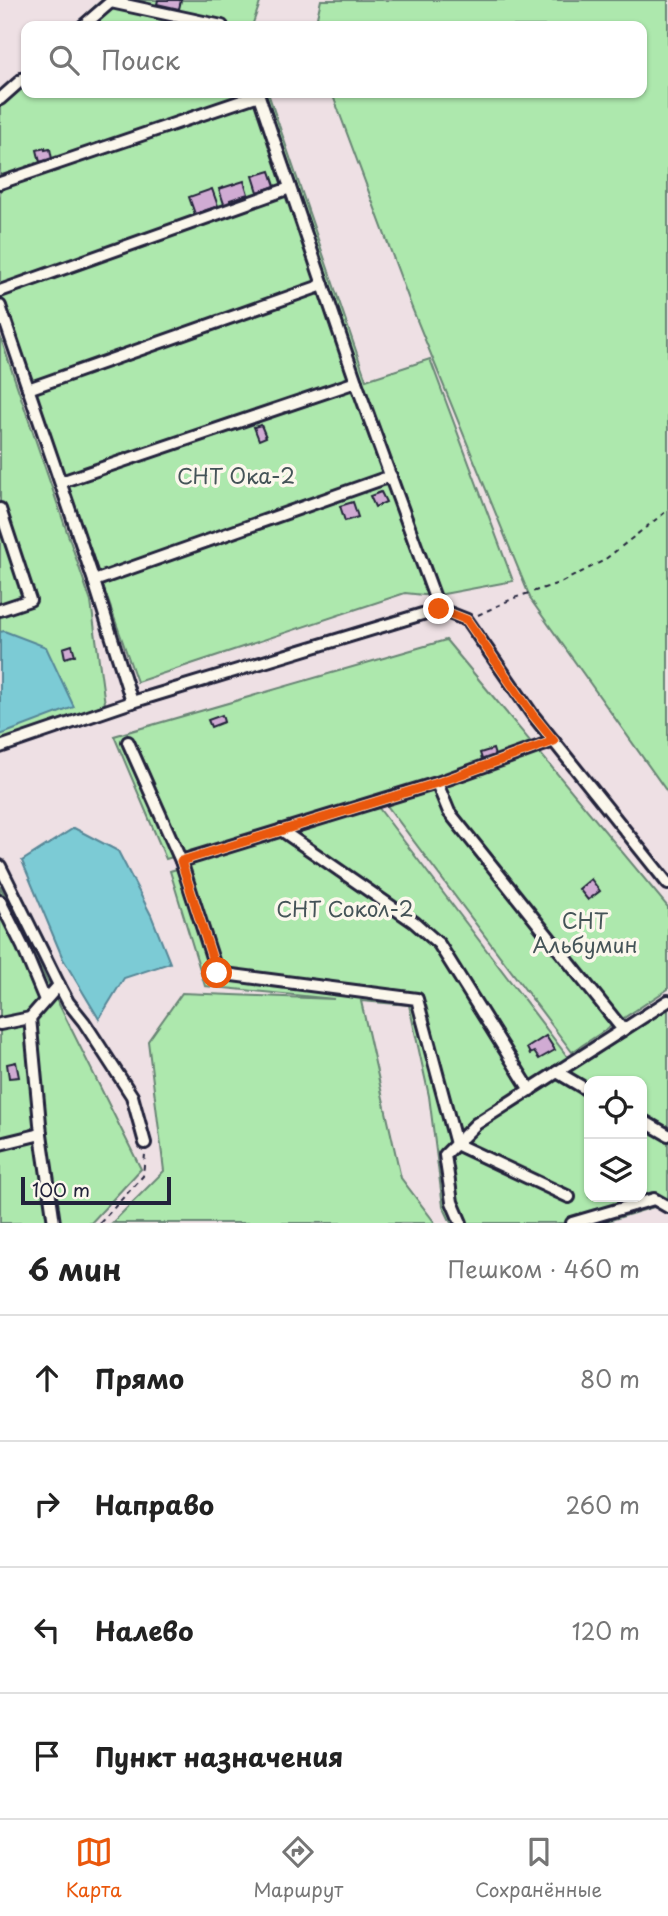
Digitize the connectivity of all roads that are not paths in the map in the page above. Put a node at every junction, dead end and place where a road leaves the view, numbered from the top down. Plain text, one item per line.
1 (112, 1) edge
2 (89, 21) edge
3 (200, 21) edge
4 (21, 80) edge
5 (246, 98) edge
6 (259, 98) edge
7 (0, 99) edge
8 (0, 183) edge
9 (290, 188) junction
10 (323, 285) junction
11 (0, 291) edge
12 (0, 306) edge
13 (356, 382) junction
14 (28, 389) junction
15 (391, 476) junction
16 (61, 482) junction
17 (0, 509) edge
18 (94, 581) junction
19 (439, 609) junction
20 (0, 610) edge
21 (132, 702) junction
22 (554, 741) junction
23 (128, 742) dead end
24 (0, 747) edge
25 (437, 783) junction
26 (281, 830) junction
27 (181, 861) junction
28 (0, 866) edge
29 (668, 884) edge
30 (1, 903) edge
31 (59, 985) junction
32 (45, 1000) junction
33 (668, 1001) edge
34 (30, 1018) junction
35 (0, 1024) edge
36 (623, 1030) junction
37 (557, 1072) junction
38 (584, 1088) edge
39 (530, 1090) junction
40 (647, 1123) edge
41 (41, 1134) junction
42 (668, 1135) edge
43 (145, 1143) road end
44 (0, 1144) edge
45 (456, 1144) junction
46 (569, 1198) dead end
47 (668, 1207) edge
48 (54, 1223) edge
49 (461, 1223) edge
50 (572, 1223) edge

1 - 2 street
1 - 3 street
4 - 7 street
5 - 8 street
6 - 9 street
9 - 10 street
9 - 11 street
10 - 13 street
10 - 14 street
12 - 14 street
13 - 15 street
13 - 16 street
14 - 16 street
15 - 18 street
15 - 19 street
16 - 18 street
17 - 20 street
18 - 21 street
19 - 21 street
19 - 22 street
21 - 24 street
22 - 25 street
22 - 29 street
23 - 27 street
25 - 26 street
25 - 36 street
26 - 27 street
26 - 39 street
27 - 45 street
28 - 31 street
30 - 32 street
31 - 32 street
31 - 43 street
32 - 34 street
33 - 36 street
34 - 35 street
34 - 41 street
36 - 37 street
37 - 38 street
37 - 39 street
39 - 45 street
40 - 42 street
41 - 44 street
41 - 48 street
45 - 46 street
45 - 49 street
47 - 50 street

